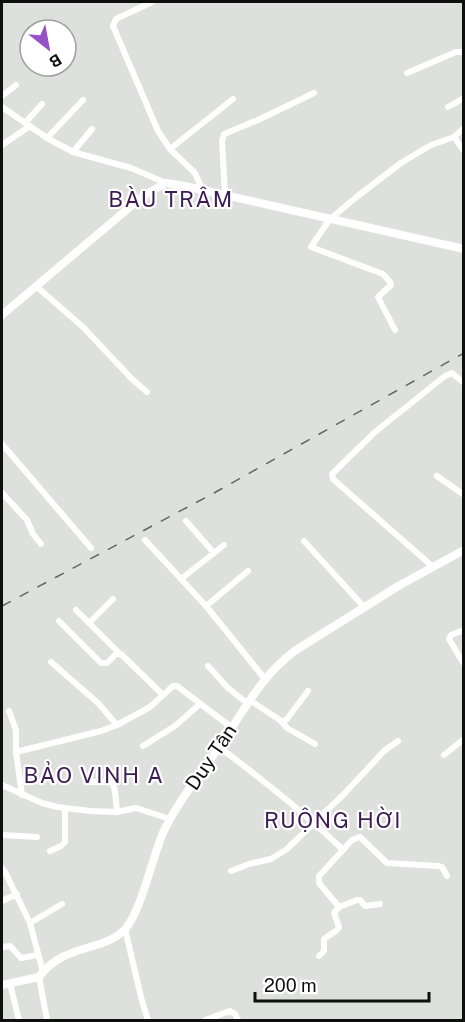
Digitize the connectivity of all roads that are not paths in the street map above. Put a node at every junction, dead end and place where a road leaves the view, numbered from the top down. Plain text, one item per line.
1 (152, 2) edge
2 (464, 52) edge
3 (407, 73) dead end
4 (16, 85) dead end
5 (314, 93) dead end
6 (2, 96) edge
7 (464, 98) edge
8 (233, 99) dead end
9 (83, 100) dead end
10 (42, 104) dead end
11 (2, 107) edge
12 (448, 107) dead end
13 (27, 125) junction
14 (464, 128) edge
15 (93, 129) dead end
16 (454, 137) junction
17 (47, 138) junction
18 (2, 145) edge
19 (171, 149) junction
20 (464, 151) edge
21 (73, 152) junction
22 (166, 183) junction
23 (202, 189) junction
24 (225, 196) junction
25 (329, 220) junction
26 (464, 249) edge
27 (37, 287) junction
28 (2, 315) edge
29 (395, 330) dead end
30 (464, 383) edge
31 (147, 392) dead end
32 (2, 444) edge
33 (437, 476) dead end
34 (2, 493) edge
35 (464, 495) edge
36 (186, 521) dead end
37 (145, 540) dead end
38 (304, 541) dead end
39 (41, 544) dead end
40 (224, 545) dead end
41 (91, 548) dead end
42 (464, 550) edge
43 (214, 553) junction
44 (432, 566) junction
45 (248, 571) dead end
46 (181, 579) junction
47 (113, 599) dead end
48 (206, 606) junction
49 (365, 608) junction
50 (76, 610) dead end
51 (59, 621) dead end
52 (89, 623) junction
53 (464, 630) edge
54 (119, 653) junction
55 (51, 662) dead end
56 (464, 664) edge
57 (208, 666) dead end
58 (265, 679) junction
59 (308, 691) dead end
60 (162, 694) junction
61 (249, 702) junction
62 (200, 704) junction
63 (9, 711) dead end
64 (282, 722) junction
65 (117, 725) junction
66 (231, 727) junction
67 (464, 739) edge
68 (398, 741) dead end
69 (315, 744) dead end
70 (143, 746) dead end
71 (219, 747) junction
72 (16, 752) junction
73 (444, 755) dead end
74 (86, 782) dead end
75 (2, 785) edge
76 (22, 795) junction
77 (65, 809) junction
78 (117, 812) junction
79 (170, 819) junction
80 (314, 822) junction
81 (2, 835) edge
82 (37, 837) dead end
83 (343, 850) junction
84 (50, 851) dead end
85 (2, 867) edge
86 (231, 871) dead end
87 (447, 876) dead end
88 (17, 894) junction
89 (2, 901) edge
90 (62, 904) dead end
91 (380, 904) dead end
92 (339, 908) junction
93 (30, 923) junction
94 (125, 929) junction
95 (2, 947) edge
96 (38, 955) junction
97 (319, 956) dead end
98 (41, 974) junction
99 (6, 985) edge
100 (19, 1020) edge
101 (47, 1020) edge
102 (148, 1020) edge
103 (205, 1020) edge
104 (238, 1020) edge

1 - 19 street
2 - 3 street
4 - 6 street
5 - 24 street
7 - 12 street
8 - 19 street
9 - 17 street
10 - 13 street
11 - 13 street
13 - 17 street
13 - 18 street
14 - 16 street
15 - 21 street
16 - 20 street
16 - 25 street
17 - 21 street
19 - 23 street
21 - 22 street
22 - 23 street
22 - 27 street
23 - 24 street
24 - 25 street
25 - 26 street
25 - 29 street
27 - 28 street
27 - 31 street
30 - 44 street
32 - 41 street
33 - 35 street
34 - 39 street
36 - 43 street
37 - 46 street
38 - 49 street
40 - 43 street
42 - 44 street, Duy Tân
43 - 46 street
44 - 49 street, Duy Tân
45 - 48 street
46 - 48 street
47 - 52 street
48 - 58 street
49 - 58 street, Duy Tân
50 - 52 street
51 - 54 street
52 - 54 street
53 - 56 street
54 - 60 street
55 - 65 street
57 - 61 street
58 - 61 street, Duy Tân
59 - 64 street
60 - 62 street
60 - 65 street
61 - 64 street
61 - 66 street, Duy Tân
62 - 66 street
62 - 70 street
63 - 72 street
64 - 69 street
65 - 72 street
66 - 71 street, Duy Tân
67 - 73 street
68 - 80 street
71 - 79 street, Duy Tân
71 - 80 street
72 - 76 street
74 - 78 street
75 - 76 street
76 - 77 street
77 - 78 street
77 - 84 street
78 - 79 street
79 - 94 street, Duy Tân
80 - 83 street
80 - 86 street
81 - 82 street
83 - 87 street
83 - 92 street
85 - 88 street
88 - 89 street
88 - 93 street
90 - 93 street
91 - 92 street
92 - 97 street
93 - 96 street
94 - 98 street
94 - 102 street
95 - 96 street
96 - 98 street
98 - 99 main road
98 - 101 street
99 - 100 street
103 - 104 street

